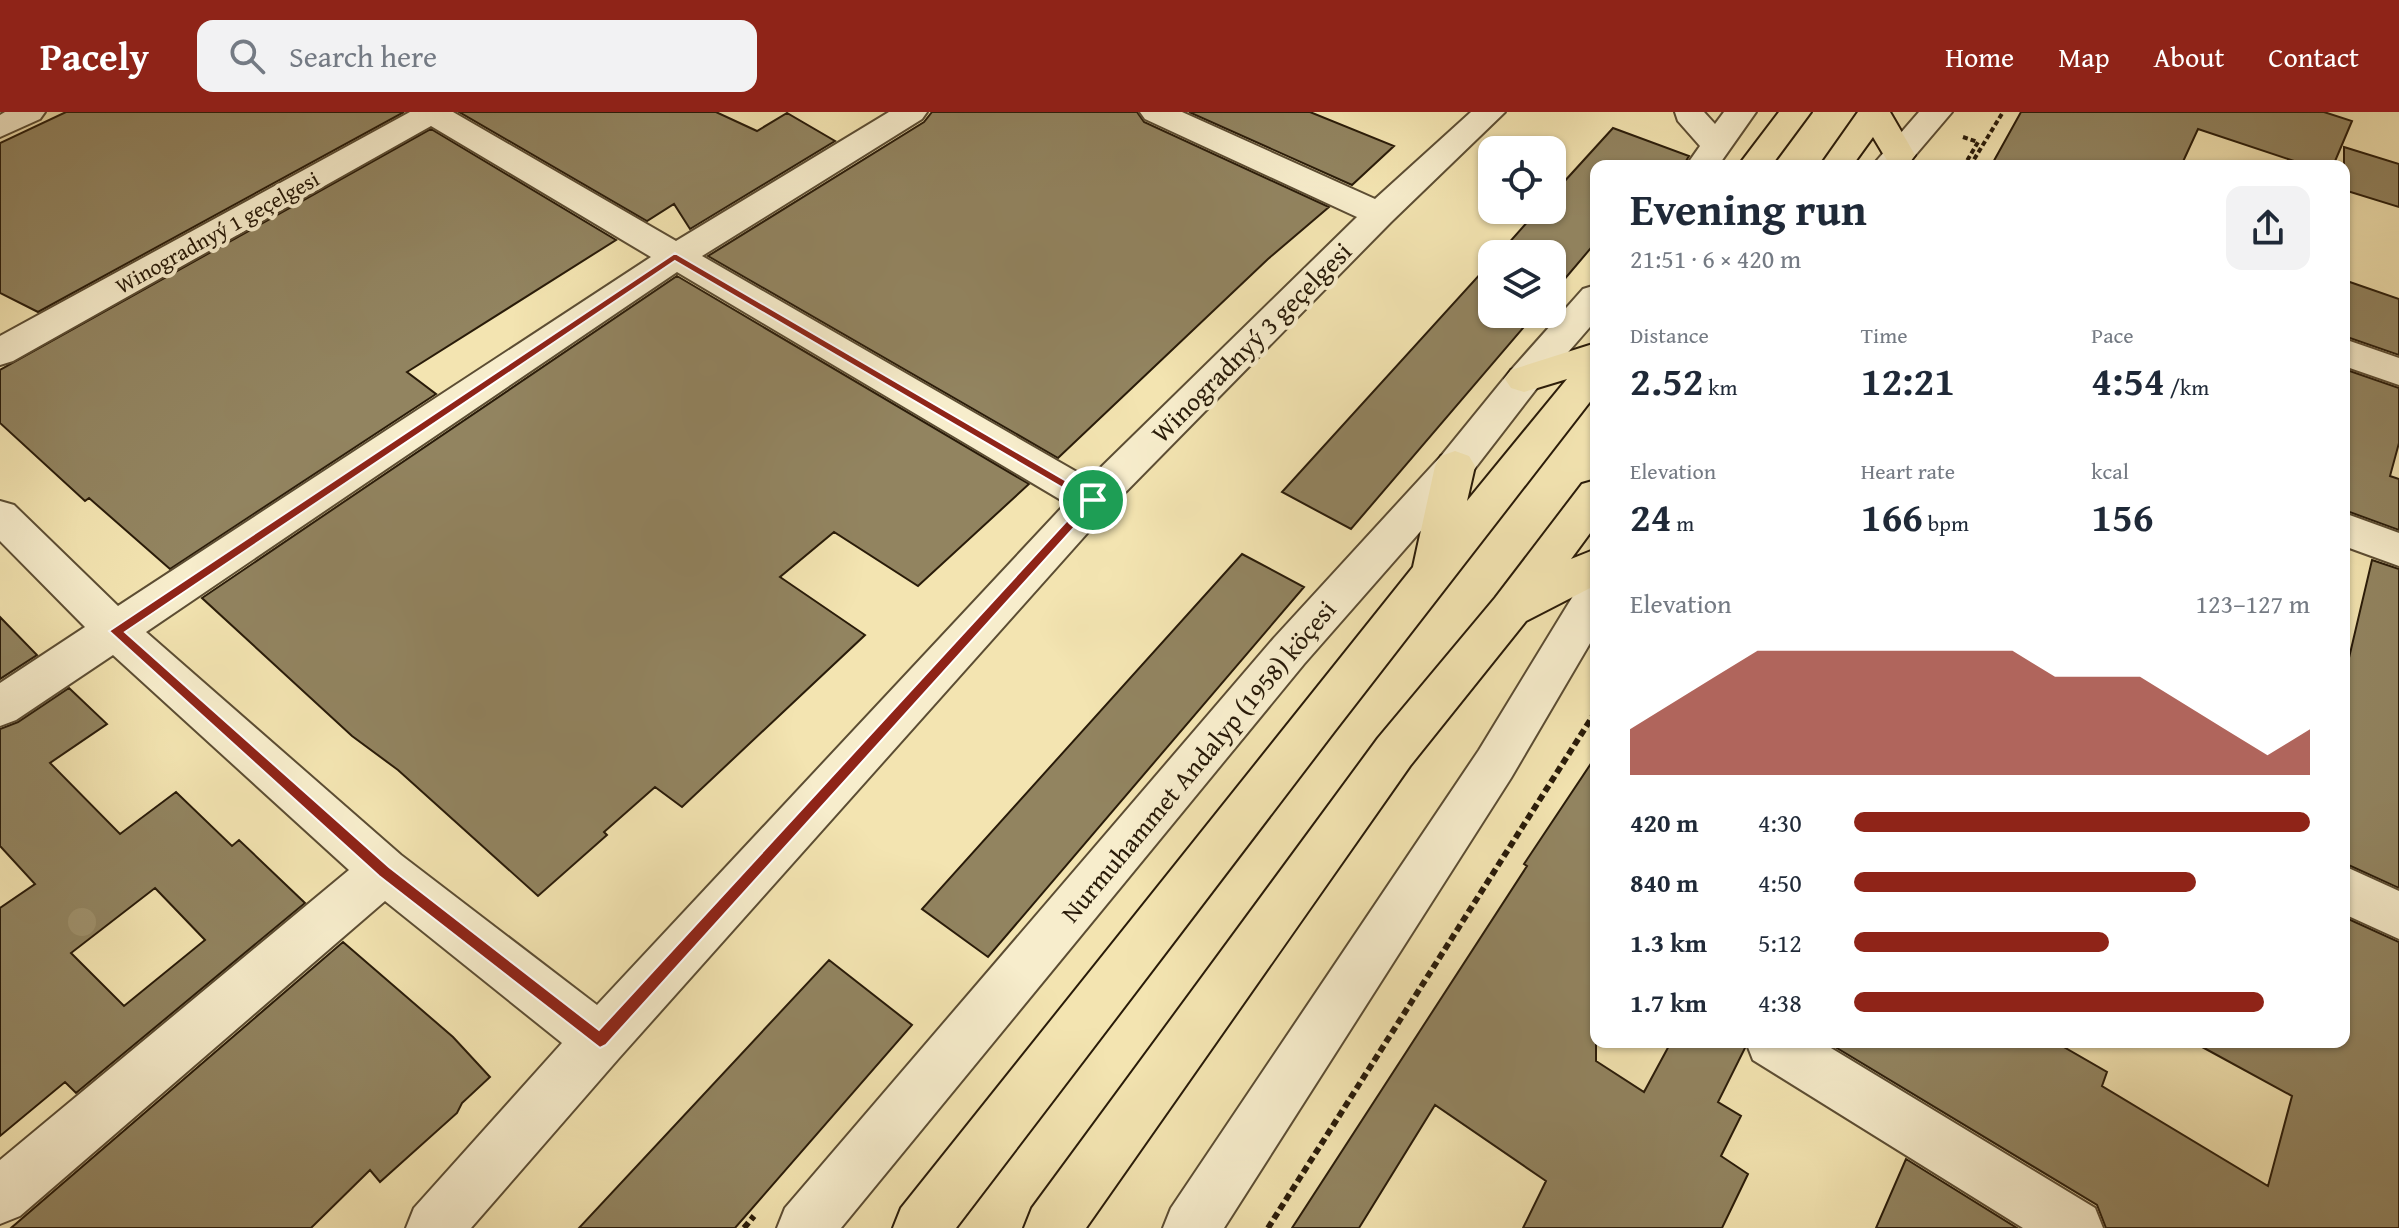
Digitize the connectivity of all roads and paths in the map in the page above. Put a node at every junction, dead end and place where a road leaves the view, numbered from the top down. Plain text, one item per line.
1 (29, 112) edge
2 (433, 112) edge
3 (911, 112) edge
4 (1156, 112) edge
5 (1489, 112) edge
6 (1740, 112) edge
7 (1795, 112) edge
8 (1874, 112) edge
9 (1936, 112) edge
10 (2003, 112) edge
11 (1694, 113) edge
12 (0, 127) edge
13 (1960, 137) dead end
14 (1709, 156) edge
15 (1759, 160) edge
16 (1840, 160) edge
17 (1890, 160) edge
18 (1894, 160) edge
19 (1968, 160) edge
20 (1974, 160) edge
21 (1379, 214) junction
22 (675, 257) junction
23 (1590, 304) edge
24 (0, 352) edge
25 (2350, 354) edge
26 (1590, 358) edge
27 (2399, 372) edge
28 (1590, 376) edge
29 (1524, 379) junction
30 (1455, 466) junction
31 (1093, 500) junction
32 (1590, 503) edge
33 (0, 516) edge
34 (2350, 531) edge
35 (2399, 550) edge
36 (1590, 568) edge
37 (1430, 579) junction
38 (1590, 605) edge
39 (1510, 610) junction
40 (116, 631) junction
41 (0, 707) edge
42 (1590, 720) edge
43 (384, 871) junction
44 (2350, 892) edge
45 (2399, 916) edge
46 (600, 1040) junction
47 (1782, 1048) edge
48 (0, 1196) edge
49 (434, 1228) edge
50 (805, 1228) edge
51 (921, 1228) edge
52 (1052, 1228) edge
53 (1191, 1228) edge
54 (1268, 1228) edge
55 (2075, 1228) edge

1 - 12 street
2 - 22 street
2 - 24 street, Winogradnyý 1 geçelgesi
3 - 22 street
4 - 21 street
5 - 21 street, Winogradnyý 3 geçelgesi
6 - 14 street
7 - 15 main road
8 - 16 main road
8 - 17 main road
9 - 18 street
10 - 20 path
11 - 14 street
13 - 19 path
21 - 31 street, Winogradnyý 3 geçelgesi
22 - 31 street
22 - 40 street
23 - 29 street, Nurmuhammet Andalyp (1958) köçesi
25 - 27 street
26 - 29 main road
28 - 37 main road
29 - 30 street, Nurmuhammet Andalyp (1958) köçesi
30 - 37 main road
30 - 50 street, Nurmuhammet Andalyp (1958) köçesi
31 - 46 street, Winogradnyý 3 geçelgesi
32 - 39 main road
33 - 40 street
34 - 35 street
36 - 39 main road
37 - 51 main road
38 - 53 street
39 - 52 main road
40 - 41 street
40 - 43 street
42 - 54 path
43 - 46 street
43 - 48 street
44 - 45 street
46 - 49 street, Winogradnyý 3 geçelgesi
47 - 55 street

